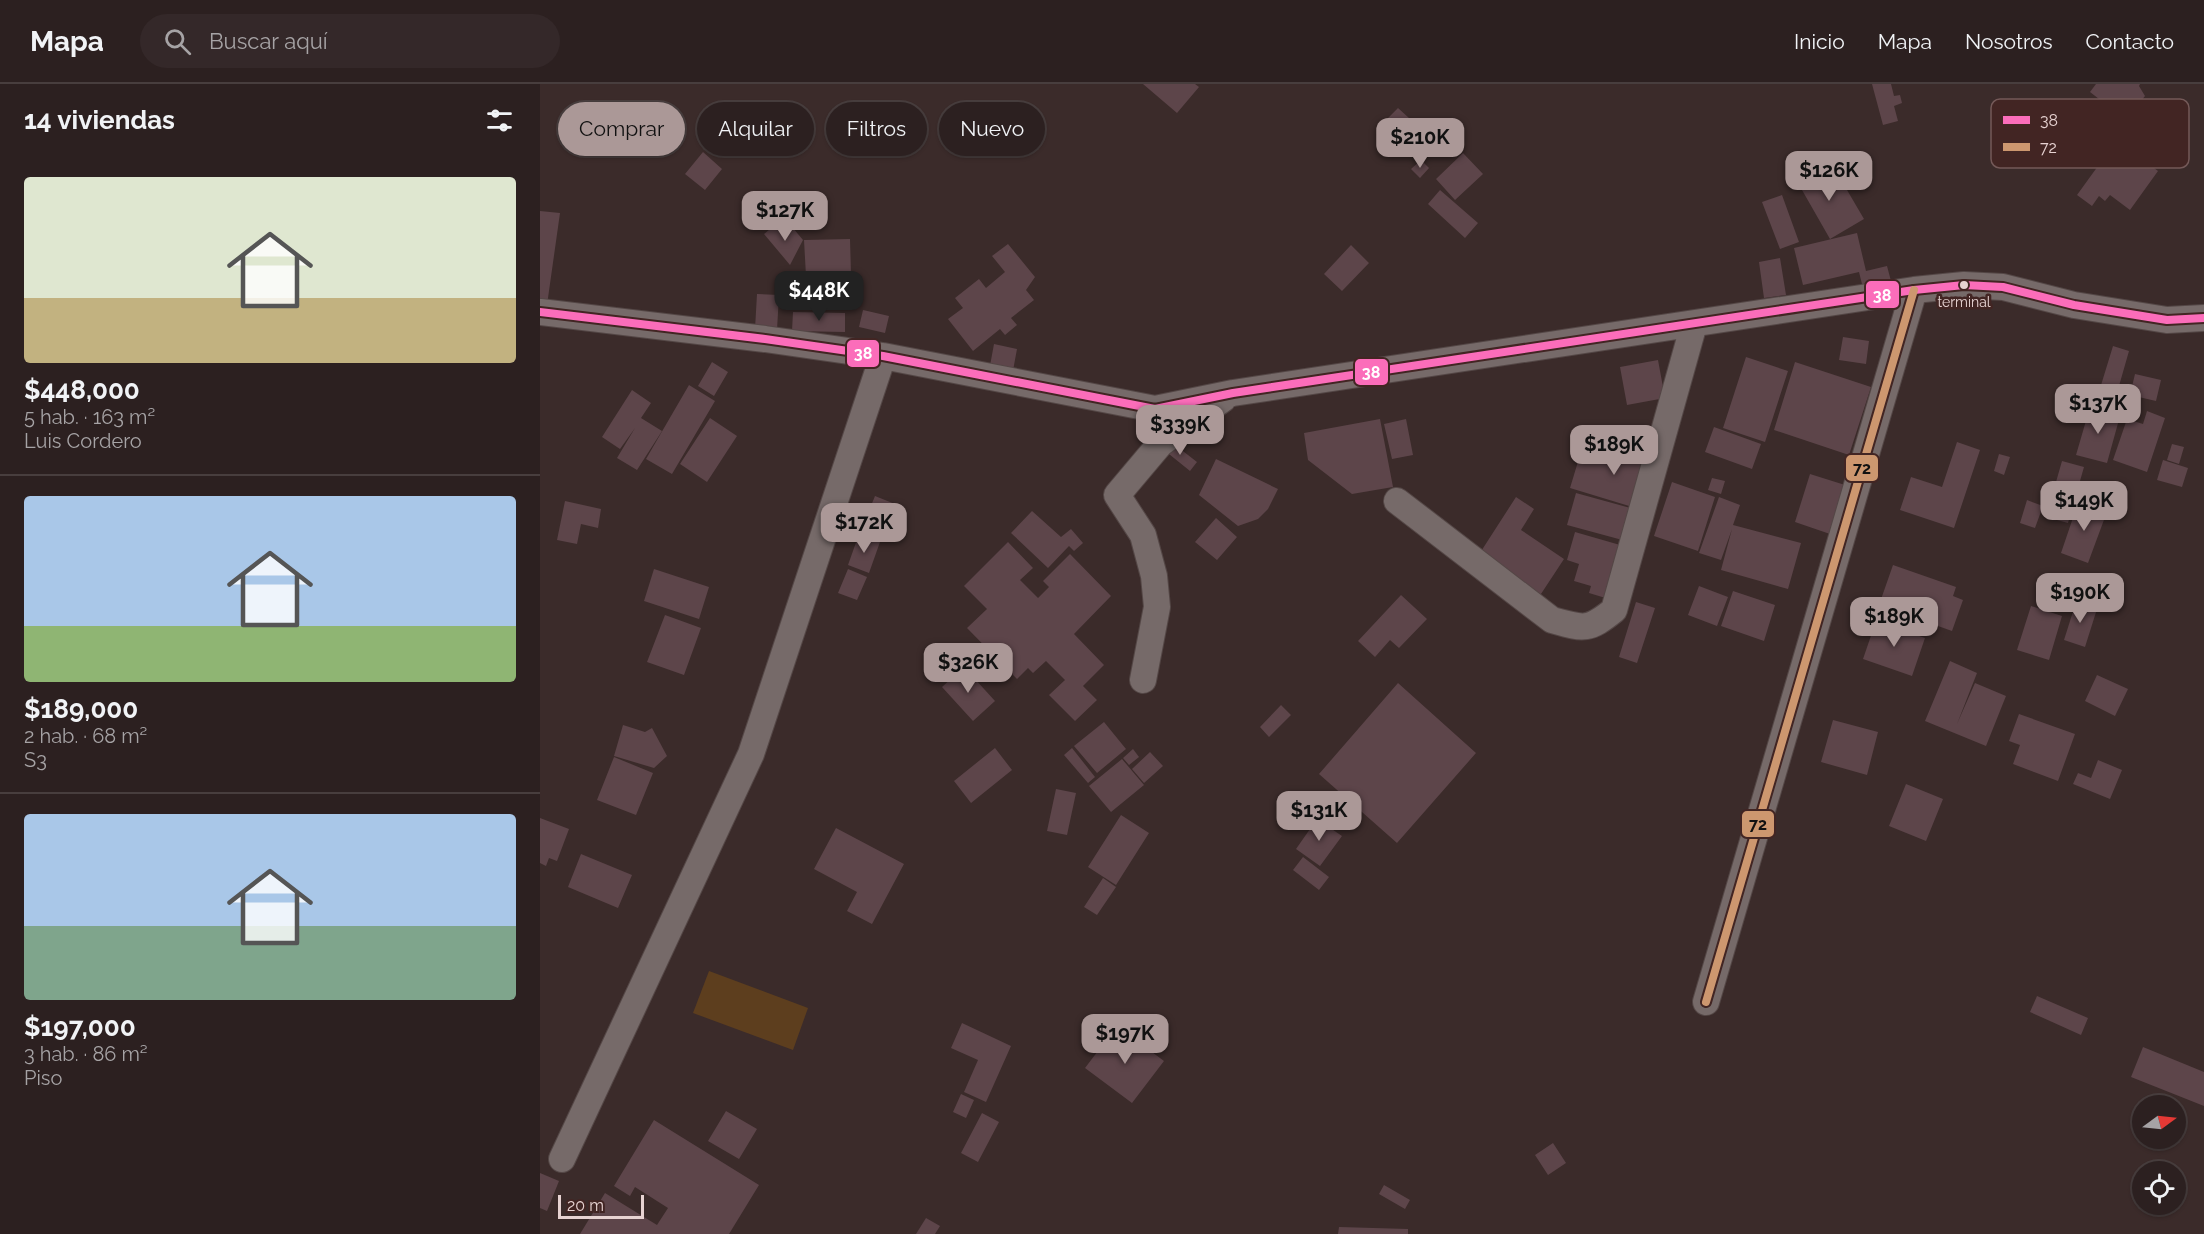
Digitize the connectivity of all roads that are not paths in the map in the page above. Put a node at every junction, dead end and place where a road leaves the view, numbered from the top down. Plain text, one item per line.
1 (1914, 290) junction
2 (540, 312) edge
3 (2204, 318) edge
4 (1694, 324) junction
5 (883, 356) junction
6 (1233, 393) junction
7 (1398, 501) dead end
8 (1143, 680) dead end
9 (1706, 1002) dead end
10 (562, 1159) dead end

1 - 3 street
1 - 4 street
1 - 9 street
2 - 5 street
4 - 6 street
4 - 7 street
5 - 6 street
5 - 10 street
6 - 8 street

